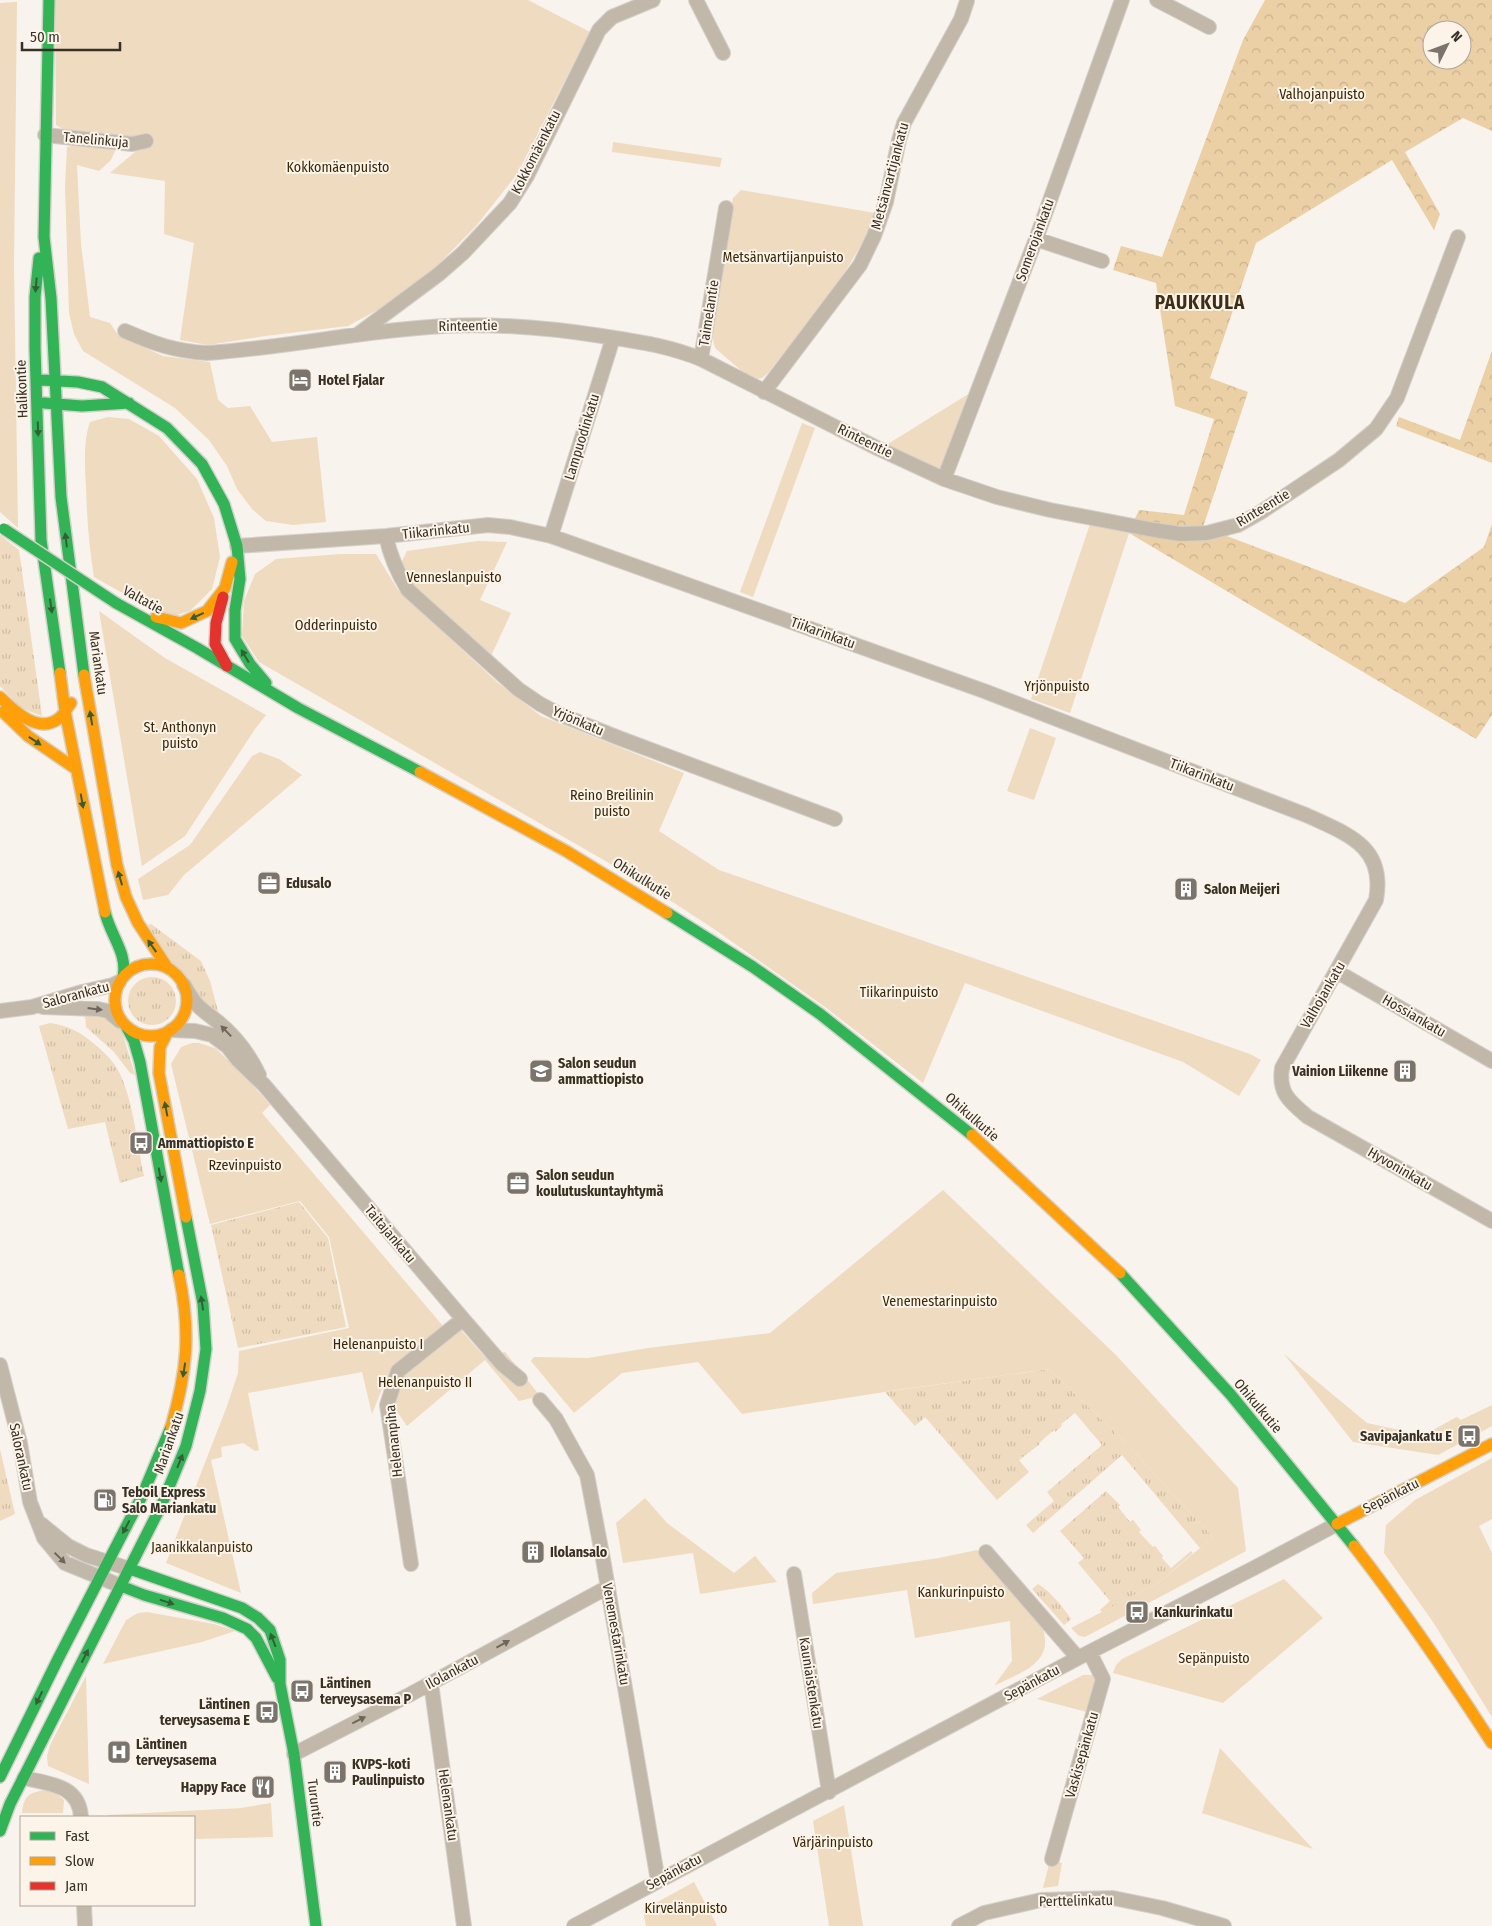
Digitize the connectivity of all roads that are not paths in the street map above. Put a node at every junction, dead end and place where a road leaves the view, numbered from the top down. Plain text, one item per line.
1 (49, 0) edge
2 (653, 0) edge
3 (696, 0) edge
4 (968, 0) edge
5 (1122, 0) edge
6 (1157, 0) edge
7 (1210, 27) dead end
8 (723, 52) dead end
9 (45, 135) junction
10 (146, 141) dead end
11 (726, 208) dead end
12 (1458, 236) dead end
13 (44, 237) junction
14 (1036, 239) junction
15 (1102, 261) dead end
16 (125, 331) dead end
17 (356, 335) junction
18 (613, 338) junction
19 (54, 350) junction
20 (701, 359) junction
21 (36, 380) junction
22 (55, 380) junction
23 (78, 382) junction
24 (764, 392) junction
25 (37, 402) junction
26 (129, 403) junction
27 (56, 404) junction
28 (82, 406) junction
29 (58, 435) junction
30 (944, 479) junction
31 (2, 527) edge
32 (386, 536) junction
33 (551, 536) junction
34 (237, 546) junction
35 (225, 588) junction
36 (127, 609) junction
37 (227, 666) junction
38 (85, 684) junction
39 (275, 694) junction
40 (0, 697) edge
41 (0, 708) edge
42 (65, 711) junction
43 (76, 769) junction
44 (835, 819) dead end
45 (1375, 866) joint
46 (167, 967) junction
47 (1336, 971) junction
48 (121, 980) junction
49 (184, 985) junction
50 (32, 1006) junction
51 (0, 1012) edge
52 (124, 1024) junction
53 (170, 1032) junction
54 (1492, 1061) edge
55 (264, 1085) junction
56 (1308, 1117) joint
57 (1492, 1221) edge
58 (463, 1319) junction
59 (0, 1365) edge
60 (520, 1379) dead end
61 (540, 1400) dead end
62 (1492, 1444) edge
63 (37, 1520) junction
64 (1336, 1524) junction
65 (986, 1552) dead end
66 (108, 1562) junction
67 (411, 1564) dead end
68 (130, 1569) junction
69 (794, 1574) dead end
70 (100, 1578) junction
71 (121, 1586) junction
72 (608, 1587) junction
73 (1084, 1655) junction
74 (431, 1683) junction
75 (280, 1684) junction
76 (1492, 1743) edge
77 (294, 1754) junction
78 (0, 1775) edge
79 (24, 1778) junction
80 (829, 1792) junction
81 (81, 1812) edge
82 (0, 1831) edge
83 (1052, 1859) dead end
84 (658, 1881) junction
85 (84, 1906) edge
86 (85, 1926) edge
87 (316, 1926) edge
88 (464, 1926) edge
89 (574, 1926) edge
90 (958, 1926) edge
91 (1224, 1926) edge

1 - 9 main road, Halikontie
2 - 17 street, Kokkomäenkatu
3 - 8 street
4 - 24 street, Metsänvartijankatu
5 - 14 street, Somerojankatu
6 - 7 street
9 - 10 street, Tanelinkuja
9 - 13 main road, Halikontie
11 - 20 street, Taimelantie
12 - 30 street, Rinteentie
13 - 19 main road, Halikontie
13 -> 21 main road, Halikontie
14 - 15 street
14 - 30 street, Somerojankatu
16 - 17 street, Rinteentie
17 - 18 street, Rinteentie
18 - 20 street, Rinteentie
18 - 33 street, Lampuodinkatu
19 - 22 main road, Mariankatu
19 - 23 main road
20 - 24 street, Rinteentie
21 - 22 main road
21 - 25 main road, Halikontie
22 - 23 main road
22 - 27 main road, Mariankatu
23 - 26 main road
24 - 30 street, Rinteentie
25 - 27 main road
25 -> 42 main road, Halikontie
26 - 28 main road
26 - 34 main road
27 - 28 main road
27 - 29 main road, Mariankatu
28 - 29 main road
38 -> 29 main road, Mariankatu
31 - 36 main road, Valtatie, bridge
32 - 33 street, Tiikarinkatu
32 - 34 street, Tiikarinkatu
32 - 44 street, Yrjönkatu
33 - 45 street, Tiikarinkatu
34 - 35 main road
39 -> 34 main road
35 -> 36 main road
35 - 37 main road
36 - 37 main road, Valtatie
37 - 39 main road, Valtatie
38 - 42 main road
46 -> 38 main road, Mariankatu
39 - 64 main road, Ohikulkutie
40 - 42 main road
41 -> 43 main road
42 - 43 main road
43 -> 48 main road
45 - 47 street, Valhojankatu
46 - 48 main road
46 - 49 main road
47 - 54 street, Hossiankatu
47 - 56 street, Valhojankatu
48 - 50 street, Salorankatu
48 - 52 main road
49 - 53 main road
55 -> 49 street, Taitajankatu
50 - 51 street, Salorankatu
50 -> 52 street, Salorankatu
52 - 53 main road
52 -> 66 main road, Mariankatu
53 - 55 street, Taitajankatu
68 -> 53 main road, Mariankatu
55 - 58 street, Taitajankatu
56 - 57 street, Hyvoninkatu
58 - 60 street, Taitajankatu
58 - 67 street, Helenanpiha
59 - 63 street, Salorankatu
61 - 72 street, Venemestarinkatu
62 - 64 main road, Sepänkatu
63 - 66 street
63 -> 70 street, Salorankatu
64 - 73 street, Sepänkatu
64 - 76 main road, Ohikulkutie
65 - 73 street
66 - 68 street
66 - 70 main road, Mariankatu
68 - 71 main road, Mariankatu
75 -> 68 main road, Turuntie
69 - 80 street, Kauniaistenkatu
70 - 71 street, Salorankatu
70 -> 78 main road, Mariankatu
71 -> 75 main road, Turuntie
79 -> 71 main road, Mariankatu
74 -> 72 street, Ilolankatu
72 - 84 street, Venemestarinkatu
73 - 80 street, Sepänkatu
73 - 83 street, Vaskisepänkatu
77 -> 74 street, Ilolankatu
74 - 88 street, Helenankatu
75 - 77 main road, Turuntie
77 - 87 main road, Turuntie
78 - 79 main road
79 - 81 street
79 - 82 main road, Mariankatu
80 - 84 street, Sepänkatu
84 - 89 street, Sepänkatu
85 - 86 street
90 - 91 street, Perttelinkatu

